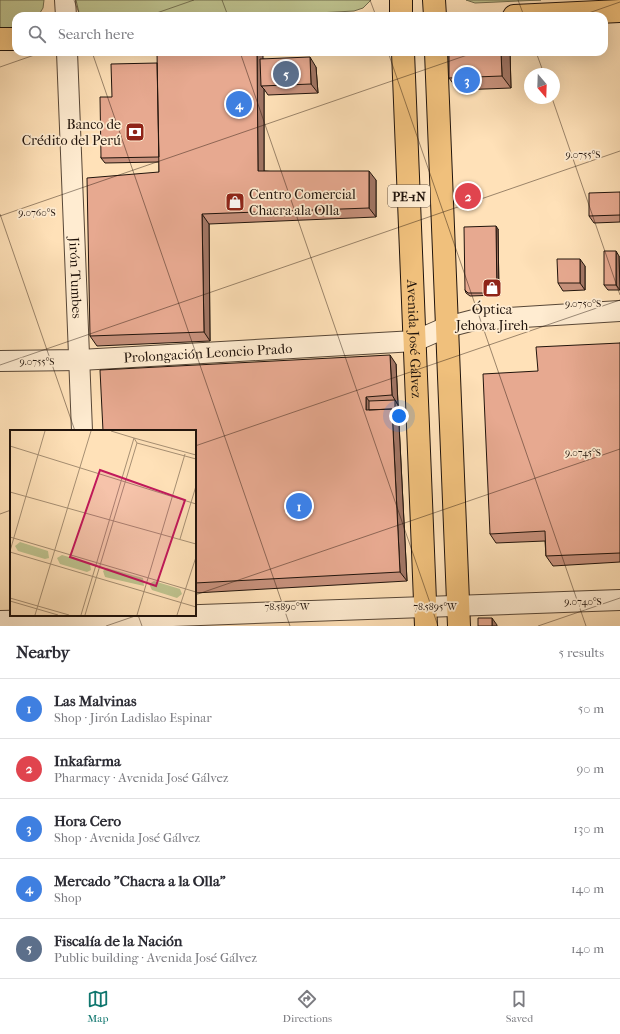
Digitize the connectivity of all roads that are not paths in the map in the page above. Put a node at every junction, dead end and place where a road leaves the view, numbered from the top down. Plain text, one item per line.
1 (65, 0) edge
2 (401, 0) edge
3 (434, 0) edge
4 (620, 11) edge
5 (66, 12) edge
6 (401, 12) edge
7 (435, 12) edge
8 (599, 12) edge
9 (12, 38) edge
10 (0, 39) edge
11 (67, 56) edge
12 (403, 56) edge
13 (436, 56) edge
14 (620, 311) edge
15 (447, 326) junction
16 (415, 341) junction
17 (80, 360) junction
18 (0, 361) edge
19 (82, 430) edge
20 (620, 600) edge
21 (426, 616) edge
22 (459, 616) edge
23 (89, 620) edge
24 (0, 621) edge

1 - 5 street
2 - 6 main road
3 - 7 main road
4 - 8 main road
9 - 10 main road
11 - 17 street, Jirón Tumbes
12 - 16 main road, Avenida José Gálvez / PE-1N
13 - 15 main road, PE-1N
14 - 15 street
15 - 16 street
15 - 22 main road, PE-1N
16 - 17 street, Prolongación Leoncio Prado
16 - 21 main road, Avenida José Gálvez / PE-1N
17 - 18 street, Prolongación Leoncio Prado
17 - 19 street, Jirón Tumbes
20 - 22 street
21 - 22 street
21 - 23 street
23 - 24 street

